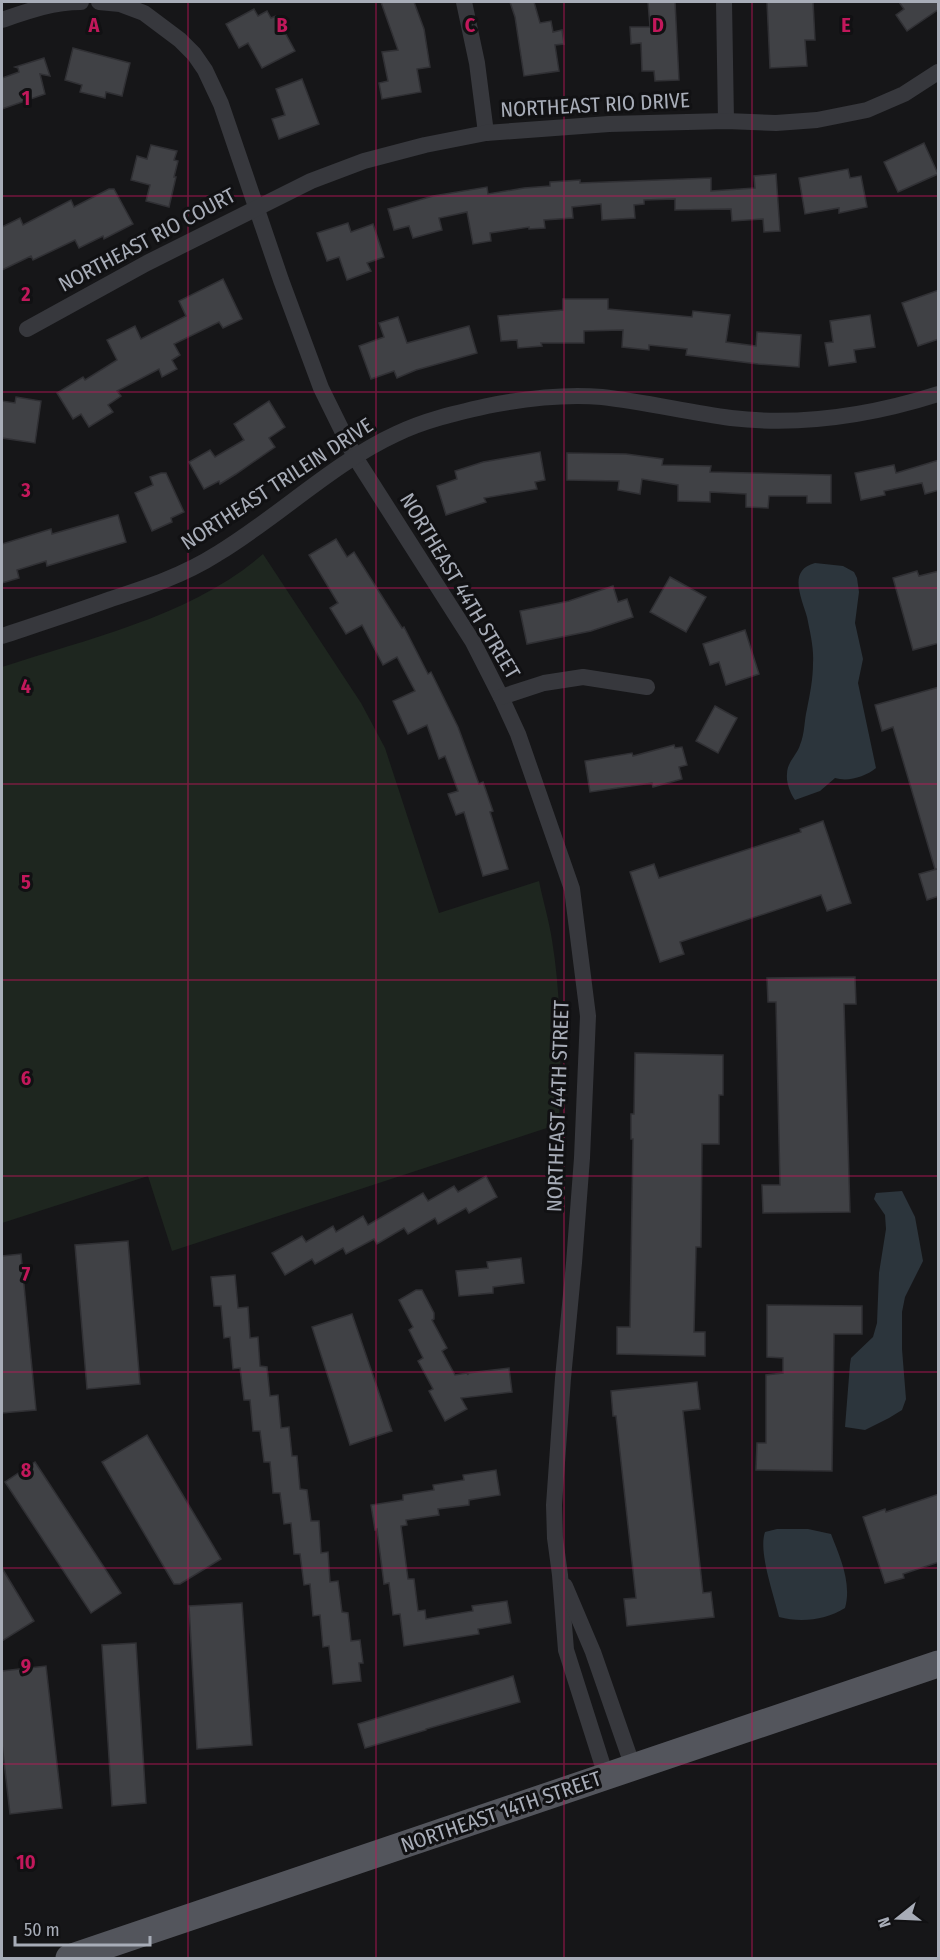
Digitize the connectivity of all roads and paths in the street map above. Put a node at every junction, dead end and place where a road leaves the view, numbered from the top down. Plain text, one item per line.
1 (81, 2) edge
2 (99, 2) edge
3 (464, 2) edge
4 (724, 2) edge
5 (2, 20) edge
6 (939, 72) edge
7 (726, 121) junction
8 (486, 133) junction
9 (257, 208) junction
10 (27, 329) dead end
11 (939, 394) edge
12 (355, 457) junction
13 (2, 636) edge
14 (647, 687) dead end
15 (501, 697) junction
16 (560, 1575) junction
17 (936, 1665) edge
18 (633, 1767) junction
19 (606, 1776) junction
20 (69, 1959) edge

1 - 5 street
2 - 9 street, NORTHEAST 44TH STREET
3 - 8 street
4 - 7 street
6 - 7 street, NORTHEAST RIO DRIVE
7 - 8 street, NORTHEAST RIO DRIVE
8 - 9 street, NORTHEAST RIO DRIVE
9 - 10 street, NORTHEAST RIO COURT
9 - 12 street, NORTHEAST 44TH STREET
11 - 12 street, NORTHEAST TRILEIN DRIVE
12 - 13 street, NORTHEAST TRILEIN DRIVE
12 - 15 street, NORTHEAST 44TH STREET
14 - 15 street
15 - 16 street, NORTHEAST 44TH STREET
16 - 18 street, NORTHEAST 44TH STREET
16 - 19 street, NORTHEAST 44TH STREET
17 - 18 main road, NORTHEAST 14TH STREET
18 - 19 main road, NORTHEAST 14TH STREET
19 - 20 main road, NORTHEAST 14TH STREET

